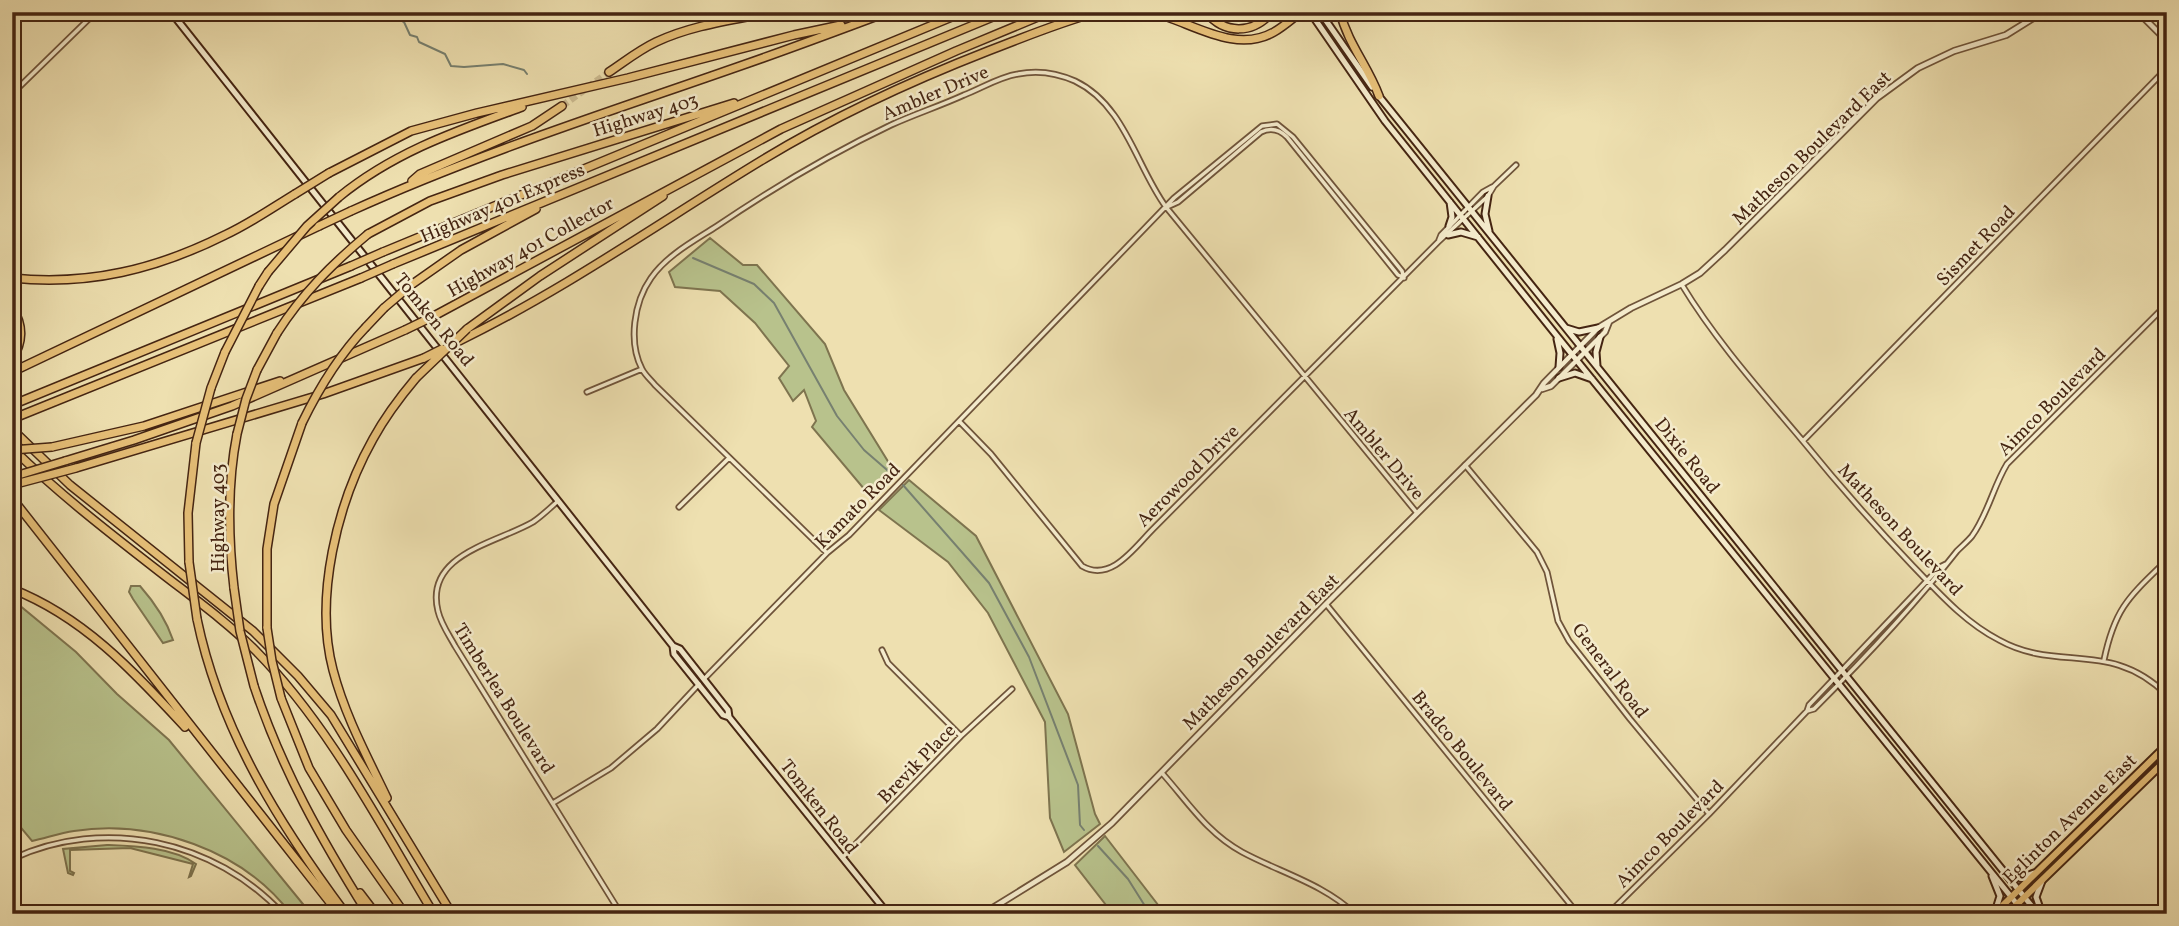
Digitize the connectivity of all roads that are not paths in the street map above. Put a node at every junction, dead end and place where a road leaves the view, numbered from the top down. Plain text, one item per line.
1 (96, 12) edge
2 (172, 12) edge
3 (772, 12) edge
4 (888, 12) edge
5 (964, 12) edge
6 (1004, 12) edge
7 (1050, 12) edge
8 (1098, 12) edge
9 (1151, 12) edge
10 (1206, 12) edge
11 (1272, 12) edge
12 (1301, 12) edge
13 (1310, 12) edge
14 (1320, 12) edge
15 (1340, 12) edge
16 (2043, 12) edge
17 (2138, 12) edge
18 (866, 20) junction
19 (2167, 41) edge
20 (2167, 68) edge
21 (609, 72) tunnel mouth
22 (13, 91) edge
23 (772, 92) junction
24 (1379, 96) junction
25 (552, 97) junction
26 (562, 106) tunnel mouth
27 (1516, 165) dead end
28 (695, 176) junction
29 (599, 179) junction
30 (406, 186) junction
31 (1494, 186) junction
32 (1488, 196) junction
33 (1449, 199) junction
34 (1166, 207) junction
35 (1469, 210) junction
36 (1463, 217) junction
37 (1450, 226) junction
38 (1448, 235) junction
39 (1492, 237) junction
40 (1480, 238) junction
41 (1438, 242) junction
42 (12, 278) edge
43 (1404, 278) junction
44 (1682, 284) junction
45 (2167, 304) edge
46 (12, 307) edge
47 (1610, 322) junction
48 (1566, 328) junction
49 (1598, 328) junction
50 (1557, 336) junction
51 (1600, 337) junction
52 (1580, 346) junction
53 (1585, 352) junction
54 (1572, 354) junction
55 (12, 360) edge
56 (1577, 360) junction
57 (330, 364) junction
58 (1597, 366) junction
59 (1559, 367) junction
60 (642, 369) junction
61 (12, 372) edge
62 (1303, 377) junction
63 (1559, 378) junction
64 (1592, 379) junction
65 (1541, 389) junction
66 (587, 392) dead end
67 (12, 405) edge
68 (14, 419) edge
69 (959, 421) junction
70 (12, 429) edge
71 (1803, 441) junction
72 (12, 449) edge
73 (729, 458) junction
74 (1465, 465) junction
75 (12, 477) edge
76 (12, 485) edge
77 (12, 498) edge
78 (559, 500) junction
79 (679, 507) dead end
80 (1417, 513) junction
81 (827, 554) junction
82 (2167, 560) edge
83 (1948, 562) junction
84 (1927, 580) junction
85 (1931, 585) junction
86 (12, 589) edge
87 (1326, 604) junction
88 (673, 646) junction
89 (882, 650) dead end
90 (2104, 660) junction
91 (1842, 670) junction
92 (1847, 676) junction
93 (1835, 678) junction
94 (704, 679) junction
95 (1839, 684) junction
96 (699, 685) junction
97 (1012, 689) dead end
98 (2167, 695) edge
99 (1807, 711) junction
100 (729, 717) junction
101 (961, 736) junction
102 (1898, 739) junction
103 (2167, 745) edge
104 (1890, 746) junction
105 (214, 758) junction
106 (2167, 759) edge
107 (1161, 771) junction
108 (553, 803) junction
109 (1709, 814) junction
110 (1966, 824) junction
111 (1958, 831) junction
112 (408, 839) junction
113 (841, 858) junction
114 (12, 859) edge
115 (1987, 867) junction
116 (2001, 867) junction
117 (2039, 869) junction
118 (345, 874) junction
119 (2042, 881) junction
120 (2018, 889) junction
121 (2011, 896) junction
122 (2025, 898) junction
123 (2017, 904) junction
124 (888, 913) edge
125 (283, 914) edge
126 (339, 914) edge
127 (346, 914) edge
128 (368, 914) edge
129 (376, 914) edge
130 (405, 914) edge
131 (434, 914) edge
132 (452, 914) edge
133 (621, 914) edge
134 (983, 914) edge
135 (1355, 914) edge
136 (1578, 914) edge
137 (1608, 914) edge
138 (1994, 914) edge
139 (2007, 914) edge
140 (2025, 914) edge
141 (2040, 914) edge

1 - 22 street
2 - 78 main road, Tomken Road
3 - 21 highway
4 - 18 highway
5 - 23 highway, Highway 401 Express
6 - 29 highway, Highway 401 Express
7 - 28 highway, Highway 401 Collector
8 - 76 highway, bridge
9 - 12 highway
10 - 11 highway
13 - 33 main road, Dixie Road
14 - 24 main road, Dixie Road
15 - 24 highway
16 - 44 street, Matheson Boulevard East
17 - 19 street
18 - 25 highway
18 - 30 highway
20 - 71 street, Sismet Road
23 - 67 highway, Highway 401 Express, bridge
23 - 118 highway, Highway 403, bridge
24 - 35 main road, Dixie Road
25 - 42 highway, bridge
25 - 127 highway, bridge
26 - 30 highway
27 - 31 street, Aerowood Drive
28 - 57 highway, Highway 401 Collector, bridge
28 - 112 highway, bridge
29 - 68 highway, Highway 401 Express, bridge
29 - 130 highway, bridge
30 - 61 highway, bridge
31 - 32 street, Aerowood Drive
31 - 35 street, Aerowood Drive
32 - 35 street, Aerowood Drive
32 - 39 main road
33 - 36 main road, Dixie Road
33 - 37 main road
34 - 43 street, Kamato Road
34 - 60 street, Ambler Drive
34 - 62 street, Ambler Drive
34 - 69 street, Kamato Road
35 - 36 street, Aerowood Drive
35 - 39 main road, Dixie Road
36 - 37 street, Aerowood Drive
36 - 38 street, Aerowood Drive
36 - 40 main road, Dixie Road
37 - 41 street, Aerowood Drive
38 - 40 main road
38 - 41 street, Aerowood Drive
39 - 48 main road, Dixie Road
40 - 50 main road, Dixie Road
41 - 43 street, Aerowood Drive
43 - 62 street, Aerowood Drive
44 - 47 street, Matheson Boulevard East
44 - 71 street, Matheson Boulevard
45 - 83 street, Aimco Boulevard
46 - 55 highway
47 - 49 street, Matheson Boulevard East
47 - 51 street, Matheson Boulevard East
48 - 49 main road
48 - 52 main road, Dixie Road
49 - 52 street, Matheson Boulevard East
50 - 54 main road, Dixie Road
50 - 59 main road
51 - 53 street, Matheson Boulevard East
51 - 58 main road
52 - 53 main road, Dixie Road
52 - 54 street, Matheson Boulevard East
53 - 56 street, Matheson Boulevard East
53 - 58 main road, Dixie Road
54 - 56 main road, Dixie Road
54 - 59 street, Matheson Boulevard East
56 - 63 street, Matheson Boulevard East
56 - 64 main road, Dixie Road
57 - 72 highway, bridge
57 - 75 highway, Highway 401 Collector, bridge
58 - 91 main road, Dixie Road
59 - 65 street, Matheson Boulevard East
60 - 66 street
60 - 73 street
62 - 69 street, Aerowood Drive
62 - 80 street, Ambler Drive
63 - 64 main road
63 - 65 street, Matheson Boulevard East
64 - 93 main road, Dixie Road
65 - 74 street, Matheson Boulevard East
69 - 81 street, Kamato Road
70 - 112 highway
71 - 84 street, Matheson Boulevard
72 - 131 highway
73 - 79 street
73 - 81 street
74 - 80 street, Matheson Boulevard East
74 - 109 street, General Road
77 - 105 highway
78 - 88 main road, Tomken Road
78 - 108 street, Timberlea Boulevard
80 - 87 street, Matheson Boulevard East
81 - 94 street, Kamato Road
82 - 90 street
83 - 84 street, Aimco Boulevard
83 - 85 street, Aimco Boulevard
84 - 85 street, Matheson Boulevard
84 - 91 street, Aimco Boulevard
85 - 90 street, Matheson Boulevard
85 - 92 street, Aimco Boulevard
86 - 105 highway
87 - 107 street, Matheson Boulevard East
87 - 136 street, Bradco Boulevard
88 - 94 main road, Tomken Road
88 - 96 main road, Tomken Road
89 - 101 street
90 - 98 street, Matheson Boulevard
91 - 92 main road, Dixie Road
91 - 93 street, Aimco Boulevard
92 - 95 street, Aimco Boulevard
92 - 102 main road, Dixie Road
93 - 95 main road, Dixie Road
93 - 99 street, Aimco Boulevard
94 - 96 street, Kamato Road
94 - 100 main road, Tomken Road
95 - 99 street, Aimco Boulevard
95 - 104 main road, Dixie Road
96 - 100 main road, Tomken Road
96 - 108 street, Kamato Road
97 - 101 street, Brevik Place
99 - 109 street, Aimco Boulevard
100 - 113 main road, Tomken Road
101 - 113 street, Brevik Place
102 - 104 main road
102 - 110 main road, Dixie Road
103 - 117 main road, Eglinton Avenue East
104 - 111 main road, Dixie Road
105 - 126 highway
106 - 119 main road, Eglinton Avenue East
107 - 134 street, Matheson Boulevard East
107 - 135 street
108 - 133 street, Timberlea Boulevard
109 - 137 street, Aimco Boulevard
110 - 111 main road
110 - 116 main road, Dixie Road
111 - 115 main road, Dixie Road
112 - 132 highway
113 - 124 main road, Tomken Road
114 - 125 street
115 - 121 main road, Dixie Road
115 - 138 main road
116 - 117 main road
116 - 120 main road, Dixie Road
117 - 120 main road, Eglinton Avenue East
118 - 128 highway
118 - 129 highway
119 - 122 main road, Eglinton Avenue East
119 - 141 main road
120 - 121 main road, Eglinton Avenue East
120 - 122 main road, Dixie Road
121 - 123 main road, Dixie Road
121 - 138 main road, Eglinton Avenue East
122 - 123 main road, Eglinton Avenue East
122 - 141 main road, Dixie Road
123 - 139 main road, Eglinton Avenue East
123 - 140 main road, Dixie Road

